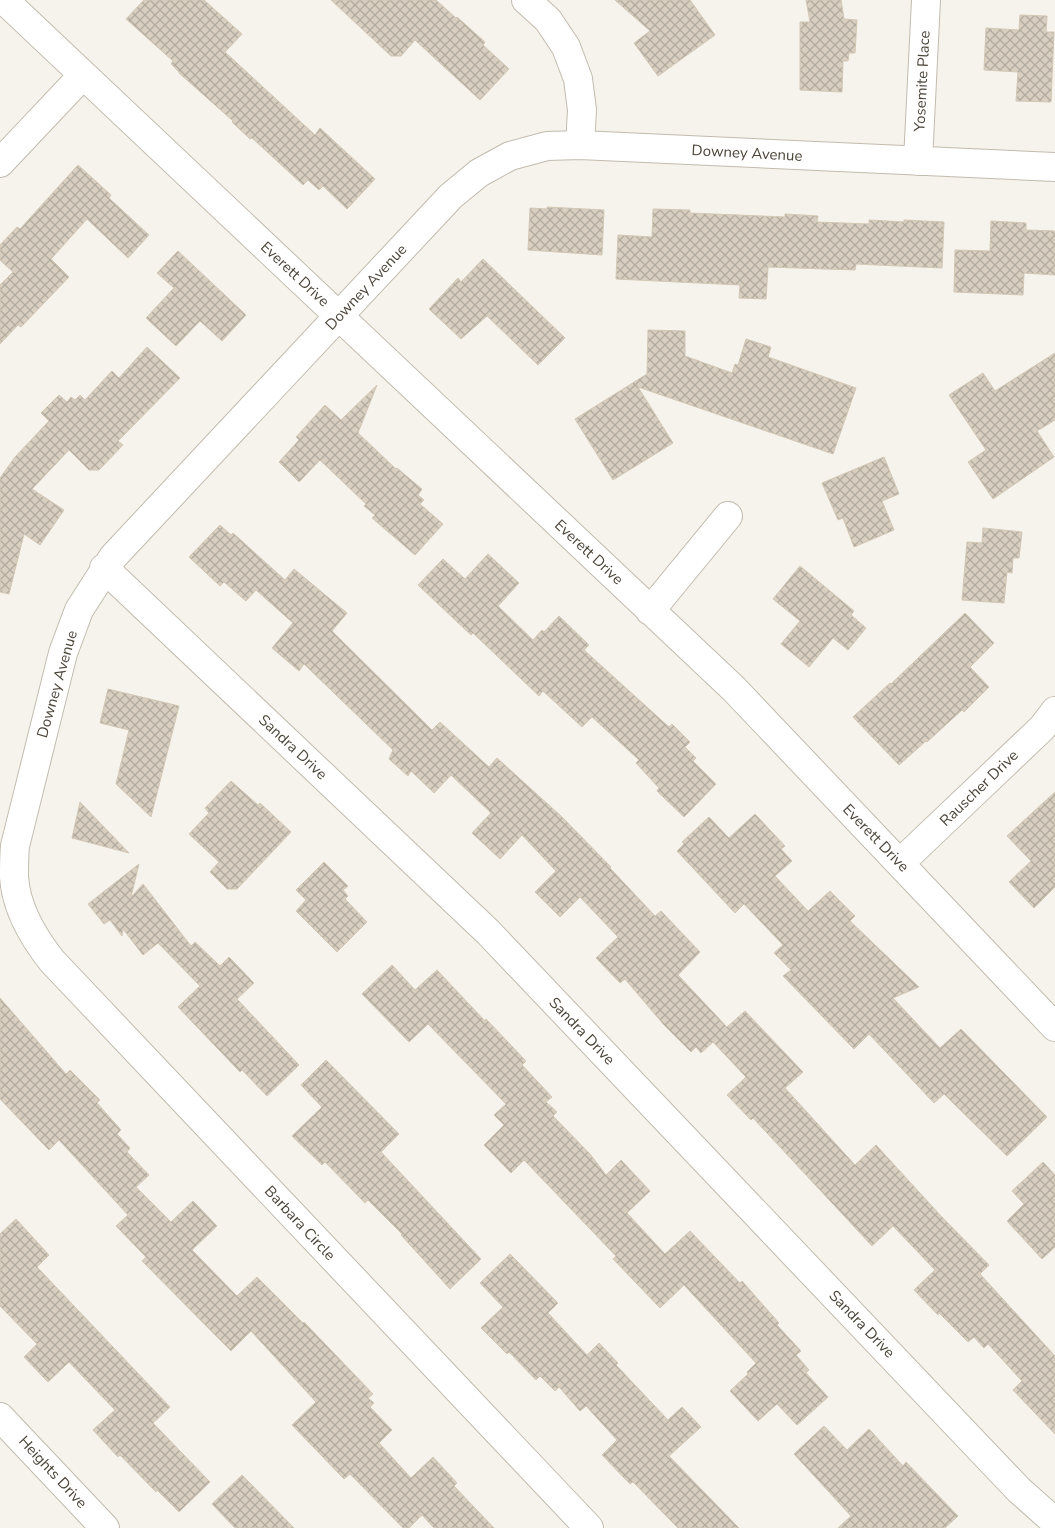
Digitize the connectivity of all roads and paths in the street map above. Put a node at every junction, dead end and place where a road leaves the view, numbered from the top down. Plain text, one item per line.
1 (4, 0) edge
2 (526, 0) edge
3 (926, 0) edge
4 (83, 75) junction
5 (580, 145) junction
6 (918, 161) junction
7 (0, 163) edge
8 (1055, 168) edge
9 (339, 316) junction
10 (728, 516) dead end
11 (104, 568) junction
12 (650, 610) junction
13 (1055, 711) edge
14 (900, 863) junction
15 (21, 910) joint
16 (1055, 1026) edge
17 (0, 1417) edge
18 (1049, 1516) edge
19 (105, 1528) edge
20 (589, 1528) edge

1 - 4 street, Everett Drive
2 - 5 street
3 - 6 street, Yosemite Place
4 - 7 street
4 - 9 street, Everett Drive
5 - 6 street, Downey Avenue
5 - 9 street, Downey Avenue
6 - 8 street, Downey Avenue
9 - 11 street, Downey Avenue
9 - 12 street, Everett Drive
10 - 12 street
11 - 15 street, Downey Avenue
11 - 18 street, Sandra Drive
12 - 14 street, Everett Drive
13 - 14 street, Rauscher Drive
14 - 16 street, Everett Drive
15 - 20 street, Barbara Circle
17 - 19 street, Heights Drive

